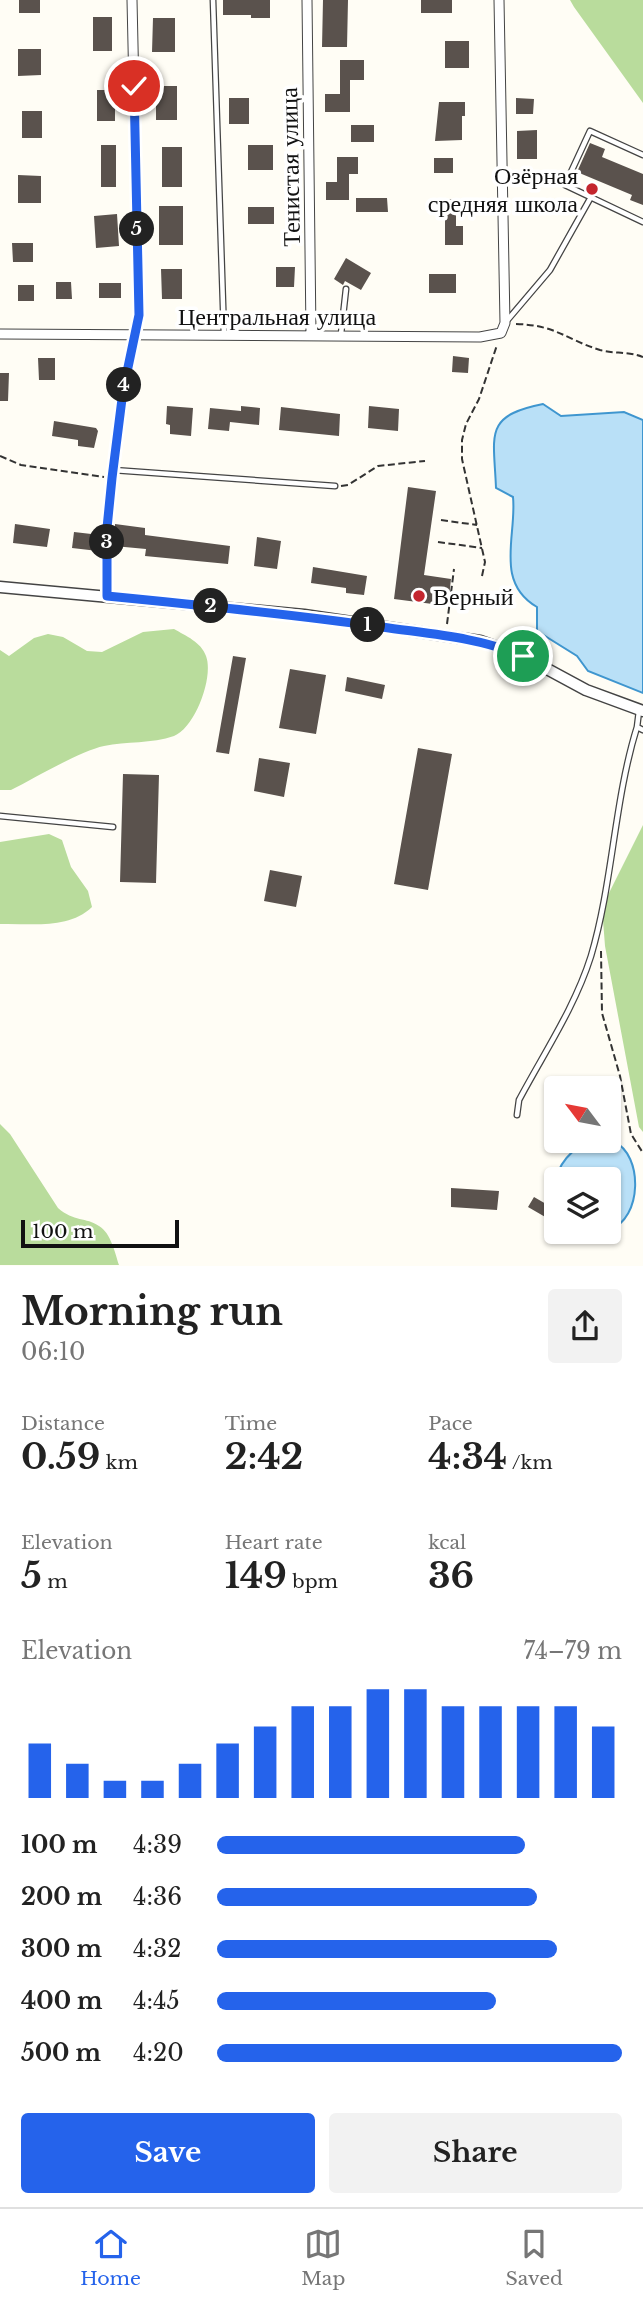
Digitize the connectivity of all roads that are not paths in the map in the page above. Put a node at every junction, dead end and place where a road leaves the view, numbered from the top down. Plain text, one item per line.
1 (132, 0) edge
2 (213, 0) edge
3 (307, 0) edge
4 (499, 0) edge
5 (643, 155) edge
6 (591, 197) junction
7 (643, 222) edge
8 (346, 289) dead end
9 (505, 323) junction
10 (0, 334) edge
11 (311, 334) junction
12 (341, 334) junction
13 (133, 336) junction
14 (224, 336) junction
15 (112, 474) junction
16 (335, 486) road end
17 (0, 587) edge
18 (107, 596) junction
19 (641, 710) edge
20 (637, 727) junction
21 (643, 730) edge
22 (0, 816) edge
23 (113, 827) dead end
24 (517, 1115) dead end

1 - 13 street
2 - 14 lane
3 - 11 street, Тенистая улица
4 - 9 street
5 - 6 lane
6 - 7 lane
6 - 9 lane
8 - 12 lane
9 - 12 street, Центральная улица
10 - 13 street, Центральная улица
11 - 12 street, Центральная улица
11 - 14 street, Центральная улица
13 - 14 street, Центральная улица
13 - 15 street
15 - 16 lane
15 - 18 street
17 - 18 street
18 - 19 street
19 - 20 lane
20 - 21 lane
20 - 24 lane
22 - 23 lane

